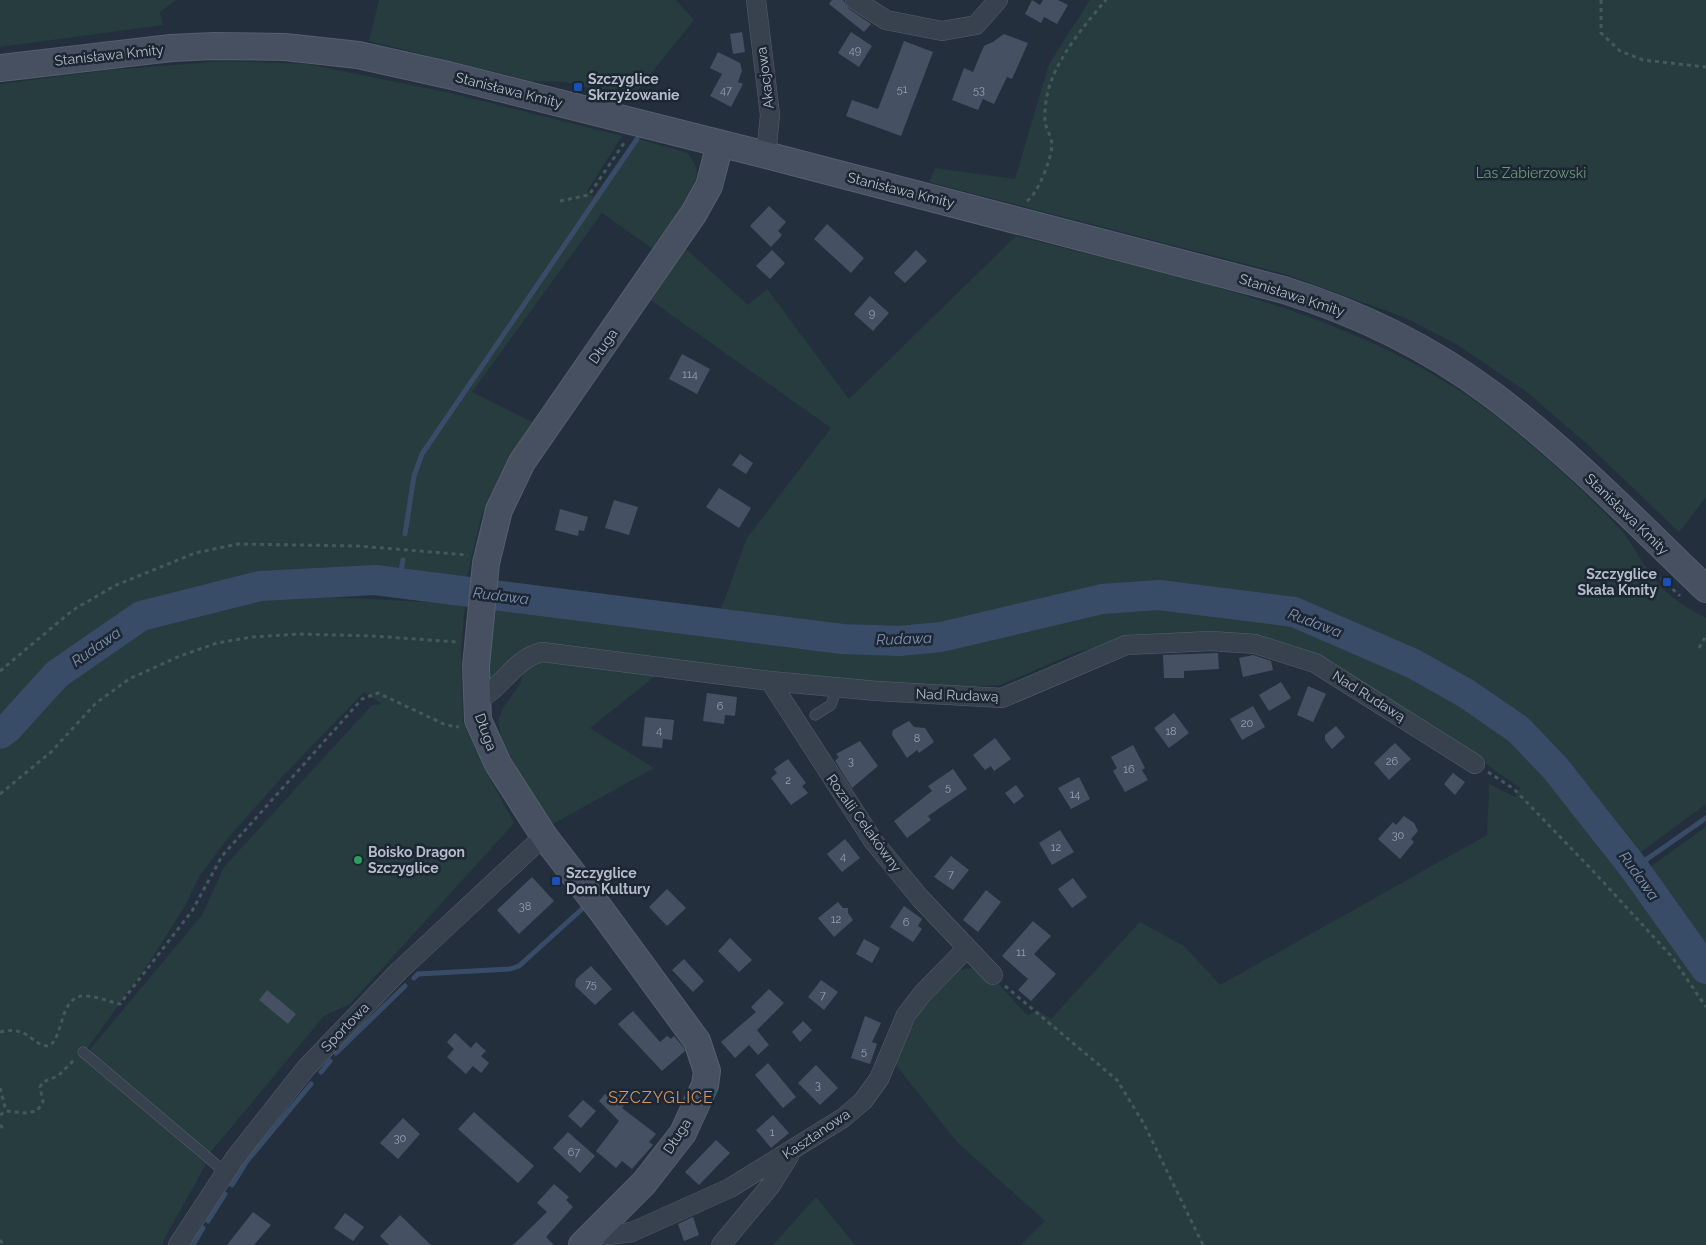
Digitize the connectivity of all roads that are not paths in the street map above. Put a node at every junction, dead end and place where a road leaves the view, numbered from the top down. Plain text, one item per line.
1 (756, 0) edge
2 (855, 0) edge
3 (998, 0) edge
4 (0, 68) edge
5 (720, 144) junction
6 (766, 155) junction
7 (1696, 595) edge
8 (770, 681) junction
9 (837, 688) junction
10 (477, 710) junction
11 (815, 715) dead end
12 (1475, 764) road end
13 (544, 836) junction
14 (967, 948) junction
15 (993, 975) road end
16 (82, 1052) road end
17 (792, 1151) junction
18 (225, 1172) junction
19 (590, 1237) edge
20 (178, 1245) edge
21 (721, 1245) edge

1 - 6 street, Akacjowa
2 - 3 street
4 - 5 main road, Stanisława Kmity
5 - 6 main road, Stanisława Kmity
5 - 10 main road, Długa
6 - 7 main road, Stanisława Kmity
8 - 9 street, Nad Rudawą
8 - 10 street, Nad Rudawą
8 - 14 street, Rozalii Celakówny
9 - 11 lane
9 - 12 street, Nad Rudawą
10 - 13 main road, Długa
13 - 18 street, Sportowa
13 - 19 main road, Długa
14 - 15 street, Rozalii Celakówny
14 - 17 street, Kasztanowa
16 - 18 lane
17 - 19 street, Kasztanowa
17 - 21 street
18 - 20 street, Sportowa

